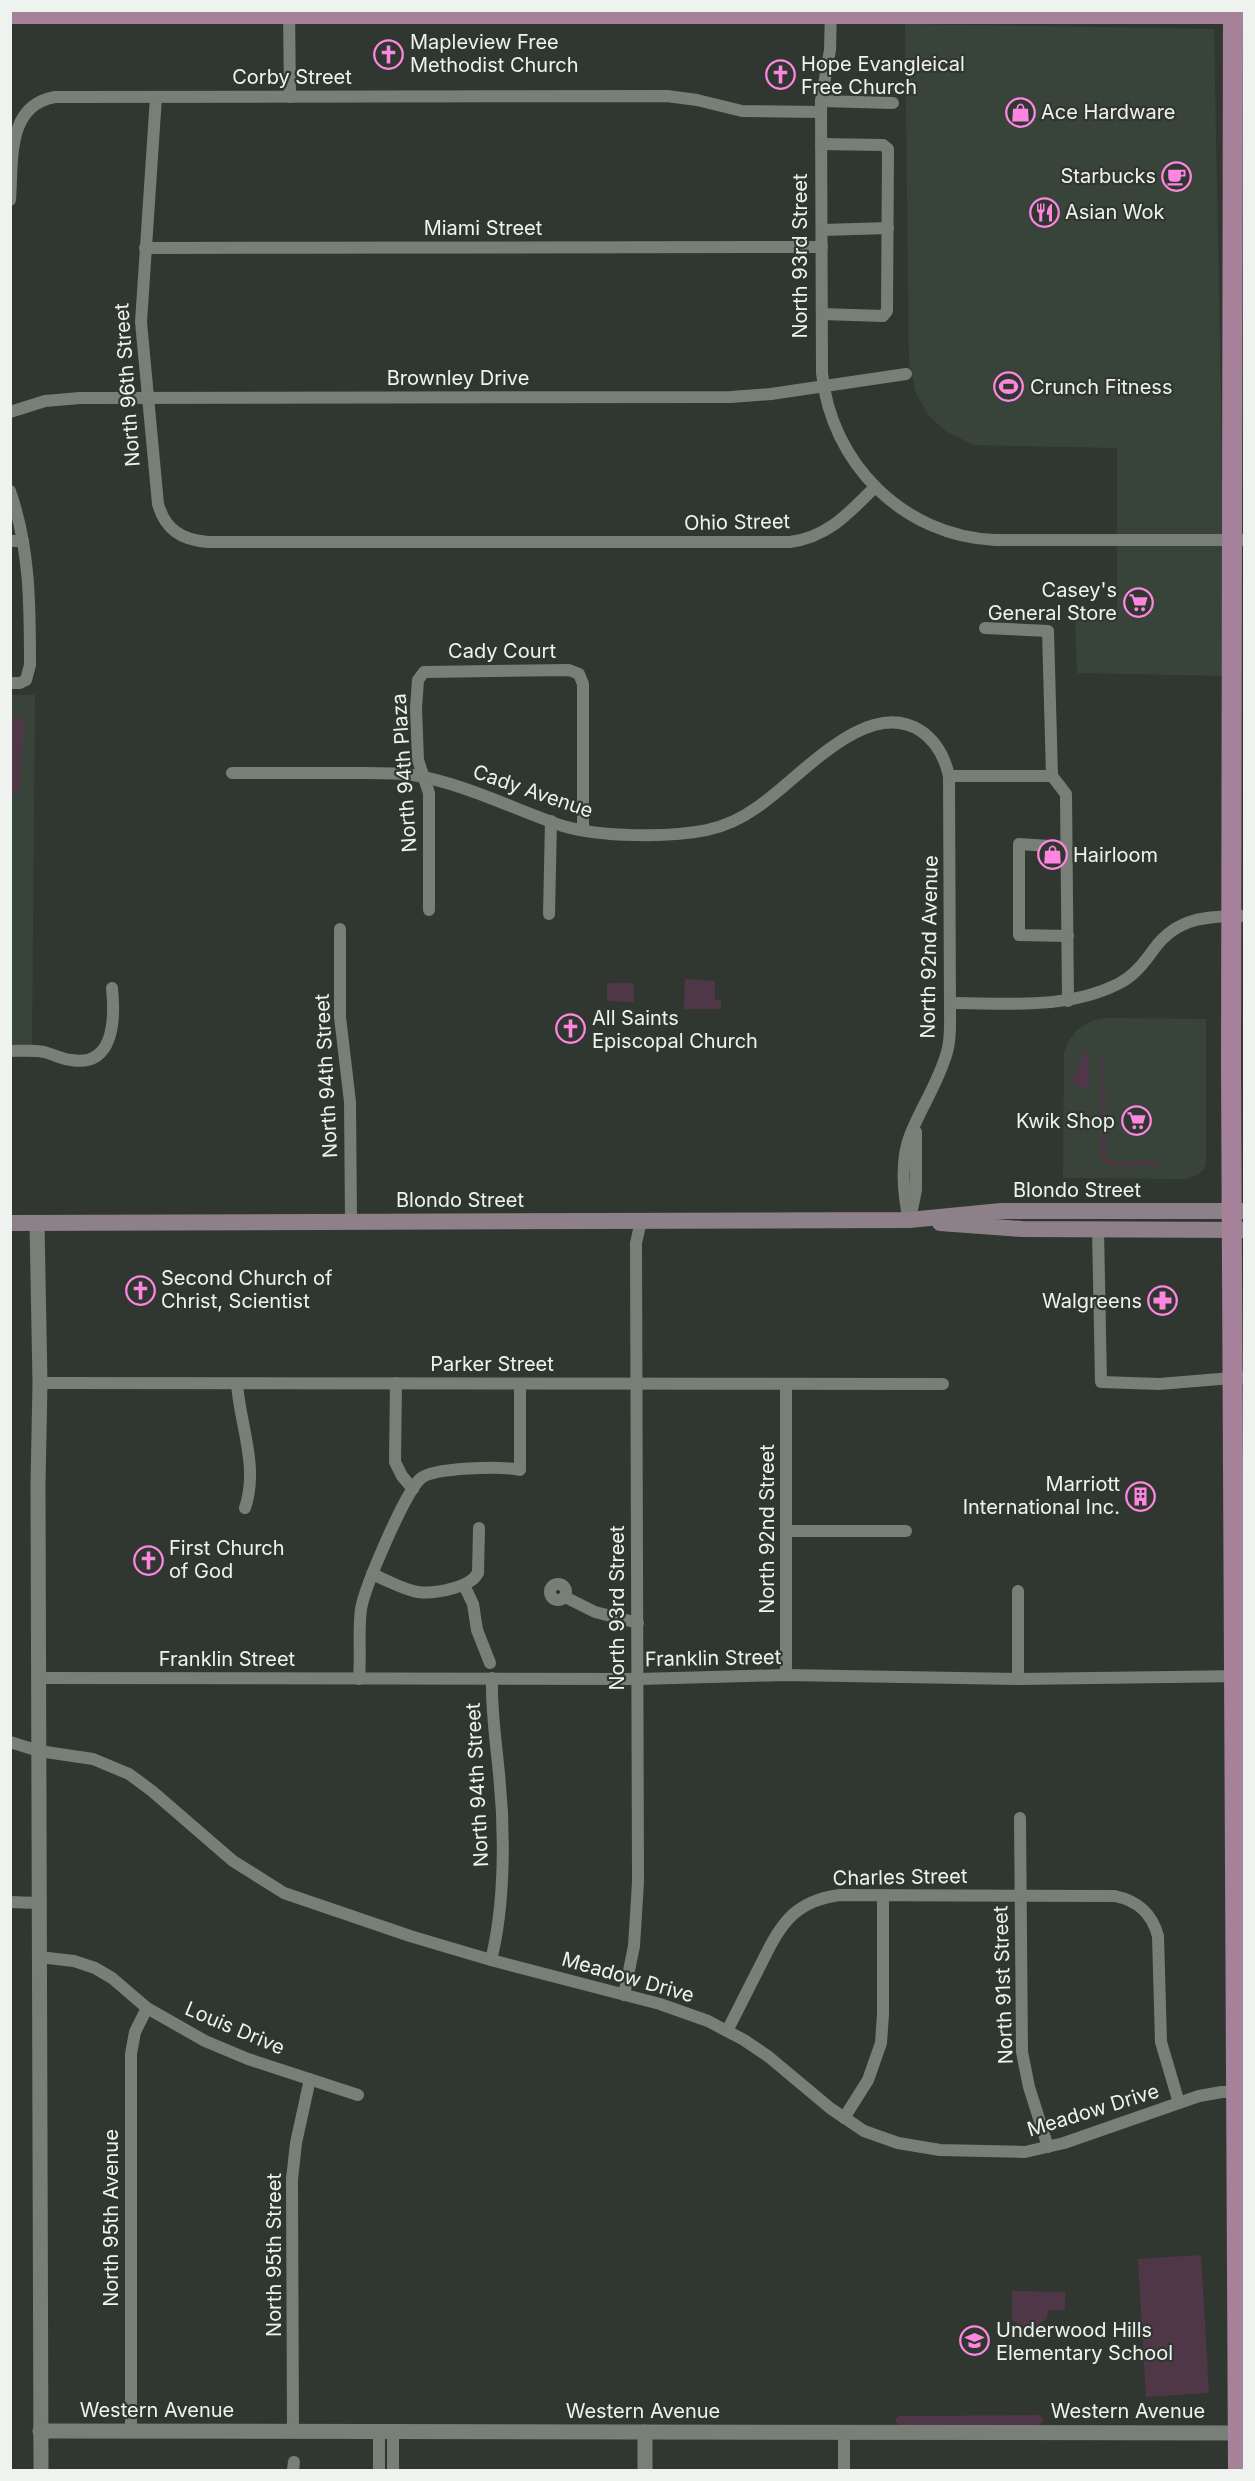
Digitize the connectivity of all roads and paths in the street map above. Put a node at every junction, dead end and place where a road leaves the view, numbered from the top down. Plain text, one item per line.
1 (289, 12) edge
2 (506, 12) edge
3 (831, 12) edge
4 (1237, 13) edge
5 (10, 14) edge
6 (156, 97) junction
7 (290, 97) junction
8 (893, 103) dead end
9 (821, 107) junction
10 (821, 144) junction
11 (10, 200) edge
12 (888, 228) junction
13 (822, 230) junction
14 (822, 247) junction
15 (145, 248) junction
16 (1238, 308) edge
17 (822, 315) junction
18 (906, 374) dead end
19 (823, 387) junction
20 (148, 397) junction
21 (10, 412) edge
22 (875, 487) junction
23 (10, 491) edge
24 (1238, 540) edge
25 (17, 541) edge
26 (197, 541) joint
27 (985, 628) dead end
28 (424, 672) joint
29 (17, 683) edge
30 (948, 772) junction
31 (232, 773) dead end
32 (1052, 776) junction
33 (424, 778) junction
34 (551, 821) junction
35 (582, 830) junction
36 (1065, 847) junction
37 (429, 910) dead end
38 (549, 914) dead end
39 (1238, 916) edge
40 (340, 929) dead end
41 (1068, 936) junction
42 (112, 988) dead end
43 (1068, 1001) junction
44 (950, 1003) junction
45 (10, 1051) edge
46 (909, 1220) junction
47 (1238, 1220) edge
48 (351, 1221) junction
49 (641, 1221) junction
50 (10, 1223) edge
51 (37, 1223) junction
52 (1098, 1230) junction
53 (1239, 1378) edge
54 (40, 1383) junction
55 (396, 1383) junction
56 (638, 1383) junction
57 (237, 1384) junction
58 (520, 1384) junction
59 (786, 1384) junction
60 (943, 1384) dead end
61 (413, 1489) junction
62 (245, 1508) dead end
63 (479, 1528) dead end
64 (787, 1531) junction
65 (906, 1531) dead end
66 (372, 1574) junction
67 (464, 1585) junction
68 (1018, 1591) dead end
69 (565, 1597) dead end
70 (638, 1623) junction
71 (490, 1663) dead end
72 (786, 1675) junction
73 (1240, 1676) edge
74 (38, 1678) junction
75 (492, 1678) junction
76 (359, 1679) junction
77 (639, 1679) junction
78 (1018, 1679) junction
79 (10, 1742) edge
80 (39, 1751) junction
81 (1020, 1818) dead end
82 (883, 1895) junction
83 (1020, 1896) junction
84 (10, 1902) edge
85 (38, 1903) junction
86 (39, 1957) junction
87 (491, 1960) junction
88 (1240, 1977) edge
89 (624, 1995) junction
90 (147, 2008) junction
91 (727, 2031) junction
92 (310, 2079) junction
93 (1240, 2092) edge
94 (358, 2096) dead end
95 (1179, 2103) junction
96 (844, 2118) junction
97 (1048, 2147) junction
98 (40, 2431) junction
99 (131, 2431) junction
100 (293, 2432) junction
101 (386, 2432) junction
102 (645, 2432) junction
103 (844, 2433) junction
104 (1241, 2433) edge
105 (41, 2470) edge
106 (379, 2470) edge
107 (393, 2470) edge
108 (645, 2470) edge
109 (844, 2470) edge
110 (1238, 2470) edge

1 - 2 main road
1 - 5 main road
1 - 7 street
2 - 3 main road
3 - 4 main road
3 - 9 street, North 93rd Street
4 - 16 main road
6 - 7 street, Corby Street
6 - 11 street, Corby Street
6 - 15 street, North 96th Street
7 - 9 street, Corby Street
8 - 9 street, Corby Street
9 - 10 street, North 93rd Street
10 - 12 street
10 - 13 street, North 93rd Street
12 - 13 street
12 - 17 street
13 - 14 street, North 93rd Street
14 - 15 street, Miami Street
14 - 17 street, North 93rd Street
15 - 20 street, North 96th Street
16 - 24 main road
17 - 19 street, North 93rd Street
18 - 19 street, Brownley Drive
19 - 20 street, Brownley Drive
19 - 22 street, North 93rd Street
20 - 21 street, Brownley Drive
20 - 26 street, North 96th Street
22 - 24 street
22 - 26 street, Ohio Street
23 - 25 street
24 - 39 main road
25 - 29 street
27 - 32 street
28 - 33 street, North 94th Plaza
28 - 35 street, Cady Court
30 - 32 street
30 - 35 street, Cady Avenue
30 - 44 street, North 92nd Avenue
31 - 33 street, Cady Avenue
32 - 36 street
33 - 34 street, Cady Avenue
33 - 37 street, North 94th Plaza
34 - 35 street, Cady Avenue
34 - 38 street
36 - 41 street
36 - 41 street
39 - 43 street
39 - 47 main road
40 - 48 street, North 94th Street
41 - 43 street
42 - 45 street
43 - 44 street
44 - 46 street, North 92nd Avenue
46 - 47 main road, Blondo Street
46 - 49 main road, Blondo Street
46 - 52 main road, Blondo Street
47 - 52 main road, Blondo Street
47 - 53 main road
48 - 49 main road, Blondo Street
48 - 51 main road, Blondo Street
49 - 56 street, North 93rd Street
50 - 51 main road, Blondo Street
51 - 54 street
52 - 53 street
53 - 73 main road
54 - 57 street, Parker Street
54 - 74 street
55 - 57 street, Parker Street
55 - 58 street, Parker Street
55 - 61 street
56 - 58 street, Parker Street
56 - 59 street, Parker Street
56 - 70 street, North 93rd Street
57 - 62 street
58 - 61 street
59 - 60 street, Parker Street
59 - 64 street, North 92nd Street
61 - 66 street
63 - 67 street
64 - 65 street
64 - 72 street, North 92nd Street
66 - 67 street
66 - 76 street
67 - 71 street
68 - 78 street
69 - 70 street
70 - 77 street, North 93rd Street
72 - 77 street, Franklin Street
72 - 78 street, Franklin Street
73 - 78 street, Franklin Street
73 - 88 main road
74 - 76 street, Franklin Street
74 - 80 street
75 - 76 street, Franklin Street
75 - 77 street, Franklin Street
75 - 87 street, North 94th Street
77 - 89 street, North 93rd Street
79 - 80 street, Meadow Drive
80 - 85 street
80 - 87 street, Meadow Drive
81 - 83 street, North 91st Street
82 - 83 street, Charles Street
82 - 91 street, Charles Street
82 - 96 street
83 - 95 street, Charles Street
83 - 97 street, North 91st Street
84 - 85 street
85 - 86 street
86 - 90 street, Louis Drive
86 - 98 street
87 - 89 street, Meadow Drive
88 - 93 main road
89 - 91 street, Meadow Drive
90 - 92 street, Louis Drive
90 - 99 street, North 95th Avenue
91 - 96 street, Meadow Drive
92 - 94 street, Louis Drive
92 - 100 street, North 95th Street
93 - 95 street, Meadow Drive
93 - 104 main road
95 - 97 street, Meadow Drive
96 - 97 street, Meadow Drive
98 - 99 street, Western Avenue
98 - 105 street
99 - 100 street, Western Avenue
100 - 101 street, Western Avenue
101 - 102 street, Western Avenue
101 - 106 street
101 - 107 street
102 - 103 street, Western Avenue
102 - 108 street
103 - 104 street, Western Avenue
103 - 109 street
104 - 110 main road

